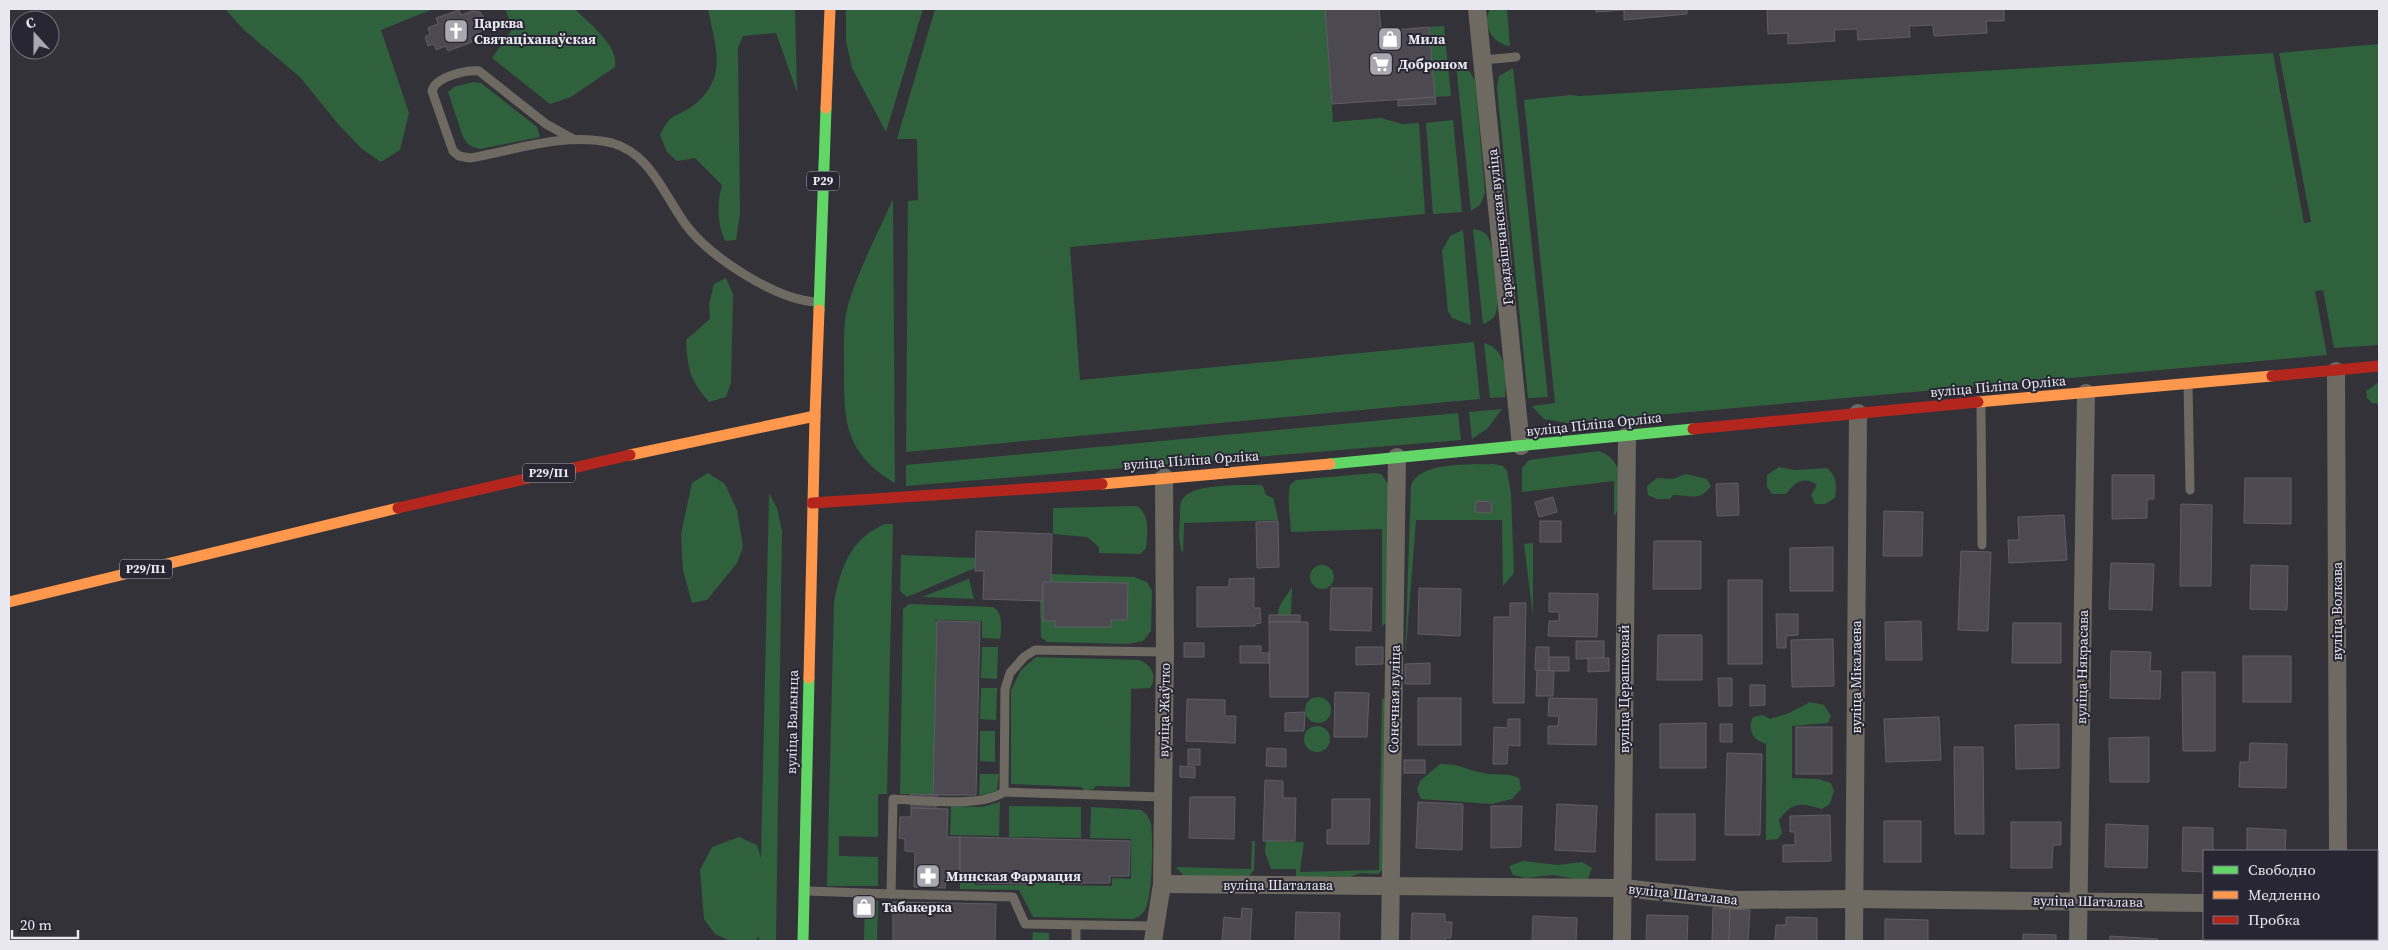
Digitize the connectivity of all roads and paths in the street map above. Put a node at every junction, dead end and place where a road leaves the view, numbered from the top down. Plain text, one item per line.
1 (830, 9) edge
2 (1477, 9) edge
3 (1516, 57) dead end
4 (1483, 60) junction
5 (573, 138) junction
6 (819, 302) junction
7 (2379, 366) edge
8 (2336, 370) junction
9 (2188, 384) junction
10 (2086, 393) junction
11 (1981, 403) junction
12 (1858, 413) junction
13 (815, 416) junction
14 (1627, 436) junction
15 (1520, 446) junction
16 (1397, 457) junction
17 (1164, 477) junction
18 (2190, 490) dead end
19 (812, 503) junction
20 (1982, 545) dead end
21 (9, 602) edge
22 (1165, 652) junction
23 (1004, 792) junction
24 (1163, 796) junction
25 (2338, 850) edge
26 (1162, 884) junction
27 (1391, 885) junction
28 (1623, 888) junction
29 (804, 891) junction
30 (891, 894) junction
31 (1854, 899) junction
32 (2078, 900) junction
33 (2203, 903) edge
34 (1076, 926) junction
35 (1154, 934) edge
36 (803, 941) edge
37 (1076, 941) edge
38 (1390, 941) edge
39 (1622, 941) edge
40 (1854, 941) edge
41 (2078, 941) edge

1 - 6 main road, Р29
2 - 4 street, Гарадзішчанская вуліца
3 - 4 lane
4 - 15 street, Гарадзішчанская вуліца
5 - 5 lane
5 - 6 lane
6 - 13 main road, Р29
7 - 8 main road, вуліца Піліпа Орліка
8 - 9 main road, вуліца Піліпа Орліка
8 - 25 street, вуліца Волкава
9 - 10 main road, вуліца Піліпа Орліка
9 - 18 lane
10 - 11 main road, вуліца Піліпа Орліка
10 - 32 street, вуліца Някрасава
11 - 12 main road, вуліца Піліпа Орліка
11 - 20 lane
12 - 14 main road, вуліца Піліпа Орліка
12 - 31 street, вуліца Мікалаева
13 - 19 main road, Р29
13 - 21 main road, Р29/П1
14 - 15 main road, вуліца Піліпа Орліка
14 - 28 street, вуліца Церашковай
15 - 16 main road, вуліца Піліпа Орліка
16 - 17 main road, вуліца Піліпа Орліка
16 - 27 street, Сонечная вуліца
17 - 19 main road, вуліца Піліпа Орліка
17 - 22 street, вуліца Жаўтко
19 - 29 main road, вуліца Валынца / Р29
22 - 23 lane
22 - 24 street, вуліца Жаўтко
23 - 24 lane
23 - 30 lane
24 - 26 street, вуліца Жаўтко
26 - 27 street, вуліца Шаталава
26 - 35 street, вуліца Жаўтко
27 - 28 street, вуліца Шаталава
27 - 38 street, Сонечная вуліца
28 - 31 street, вуліца Шаталава
28 - 39 street, вуліца Церашковай
29 - 30 lane
29 - 36 main road, вуліца Валынца / Р29
30 - 34 lane
31 - 32 street, вуліца Шаталава
31 - 40 street, вуліца Мікалаева
32 - 33 street, вуліца Шаталава
32 - 41 street, вуліца Някрасава
34 - 35 lane
34 - 37 lane

